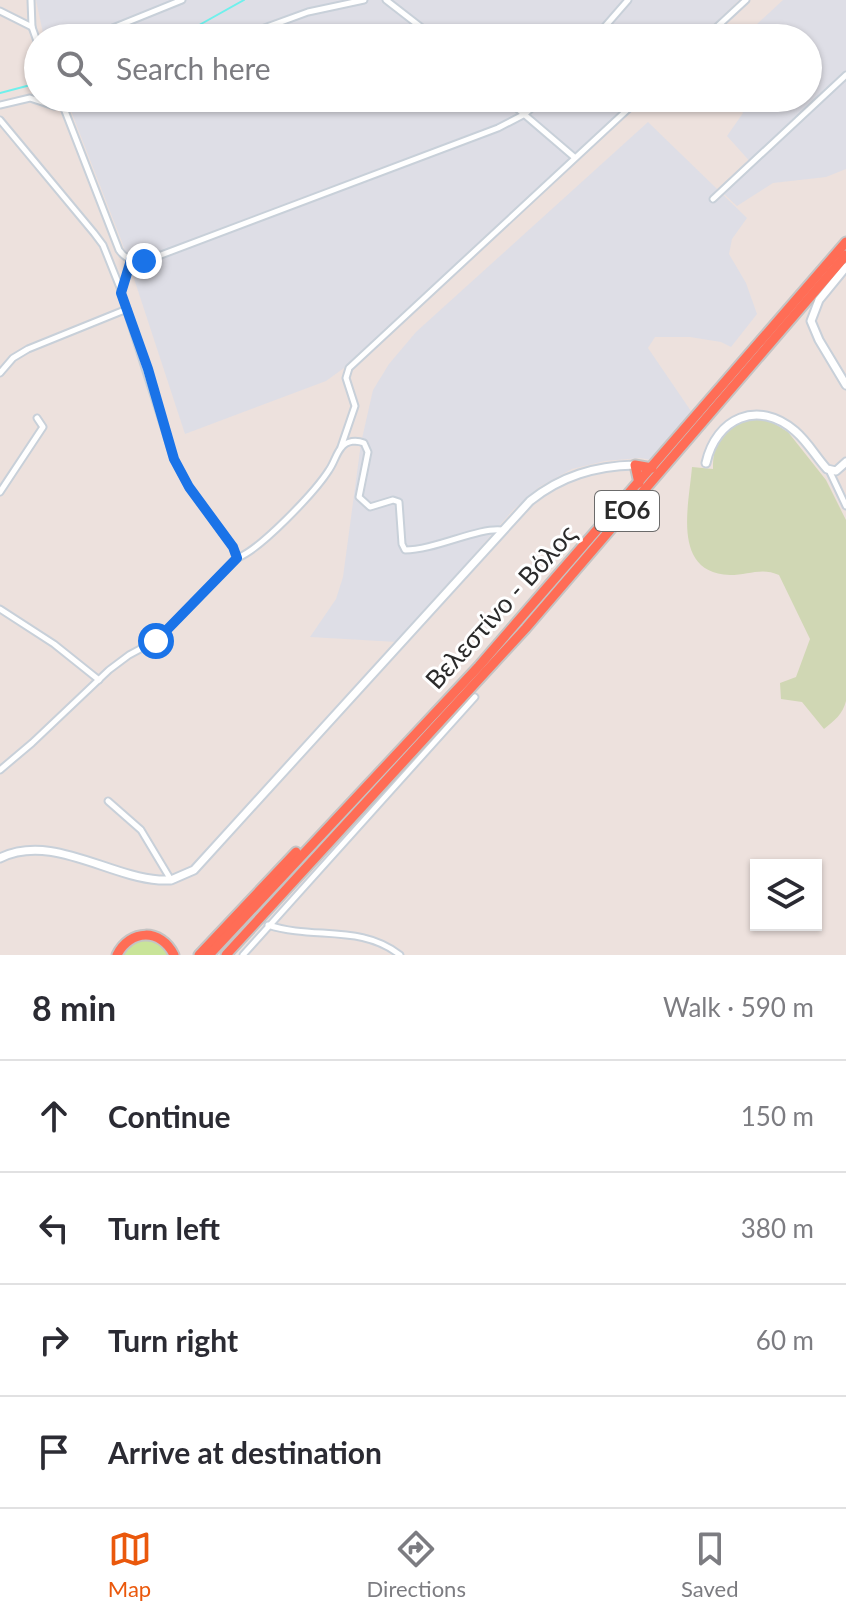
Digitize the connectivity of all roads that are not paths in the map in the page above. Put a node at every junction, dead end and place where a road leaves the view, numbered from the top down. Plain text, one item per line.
1 (31, 0) edge
2 (182, 0) edge
3 (364, 0) edge
4 (386, 0) edge
5 (628, 0) edge
6 (746, 0) edge
7 (0, 11) edge
8 (26, 24) edge
9 (32, 24) edge
10 (123, 24) edge
11 (275, 24) edge
12 (417, 24) edge
13 (607, 24) edge
14 (720, 24) edge
15 (846, 75) edge
16 (822, 97) edge
17 (24, 99) edge
18 (0, 105) edge
19 (66, 112) edge
20 (522, 112) edge
21 (527, 112) edge
22 (625, 112) edge
23 (806, 112) edge
24 (525, 114) junction
25 (0, 120) edge
26 (575, 157) junction
27 (713, 199) dead end
28 (846, 242) edge
29 (846, 255) edge
30 (131, 260) junction
31 (846, 267) edge
32 (121, 290) junction
33 (127, 309) junction
34 (0, 373) edge
35 (846, 385) edge
36 (37, 418) dead end
37 (341, 447) junction
38 (846, 462) edge
39 (706, 463) dead end
40 (635, 465) junction
41 (652, 468) junction
42 (829, 470) junction
43 (639, 483) junction
44 (0, 492) edge
45 (846, 506) edge
46 (502, 530) junction
47 (237, 558) junction
48 (0, 609) edge
49 (99, 680) junction
50 (475, 697) dead end
51 (442, 727) junction
52 (381, 769) junction
53 (0, 770) edge
54 (108, 801) dead end
55 (0, 858) edge
56 (171, 880) junction
57 (261, 916) junction
58 (268, 925) junction
59 (173, 952) edge
60 (117, 955) edge
61 (199, 955) edge
62 (209, 955) edge
63 (226, 955) edge
64 (232, 955) edge
65 (243, 955) edge
66 (400, 955) edge

1 - 9 street
2 - 10 street
3 - 11 street
4 - 12 street
5 - 13 street
6 - 14 street
7 - 8 street
15 - 16 street
17 - 18 street
19 - 30 street
20 - 24 street
21 - 24 street
22 - 26 street
23 - 27 street
24 - 26 street
24 - 30 street
25 - 32 street
26 - 37 street
28 - 41 highway, Βελεστίνο - Βόλος / ΕΟ6
29 - 51 highway, Βελεστίνο - Βόλος / ΕΟ6
30 - 32 street
31 - 35 street
32 - 33 street
33 - 34 street
33 - 47 street
36 - 44 street
37 - 46 street
37 - 47 street
38 - 42 street
39 - 42 street
40 - 41 highway
40 - 43 highway
40 - 46 street
41 - 43 highway, Βελεστίνο - Βόλος / ΕΟ6
42 - 45 street
43 - 52 highway, Βελεστίνο - Βόλος / ΕΟ6
46 - 56 street
47 - 49 street
48 - 49 street
49 - 53 street
50 - 51 street
51 - 57 highway, Βελεστίνο - Βόλος / ΕΟ6
51 - 58 street
52 - 61 highway
52 - 62 highway, Βελεστίνο - Βόλος / ΕΟ6
54 - 56 street
55 - 56 street
57 - 63 highway, Βελεστίνο - Βόλος / ΕΟ6
57 - 64 highway
58 - 65 street
58 - 66 street
59 - 60 highway

